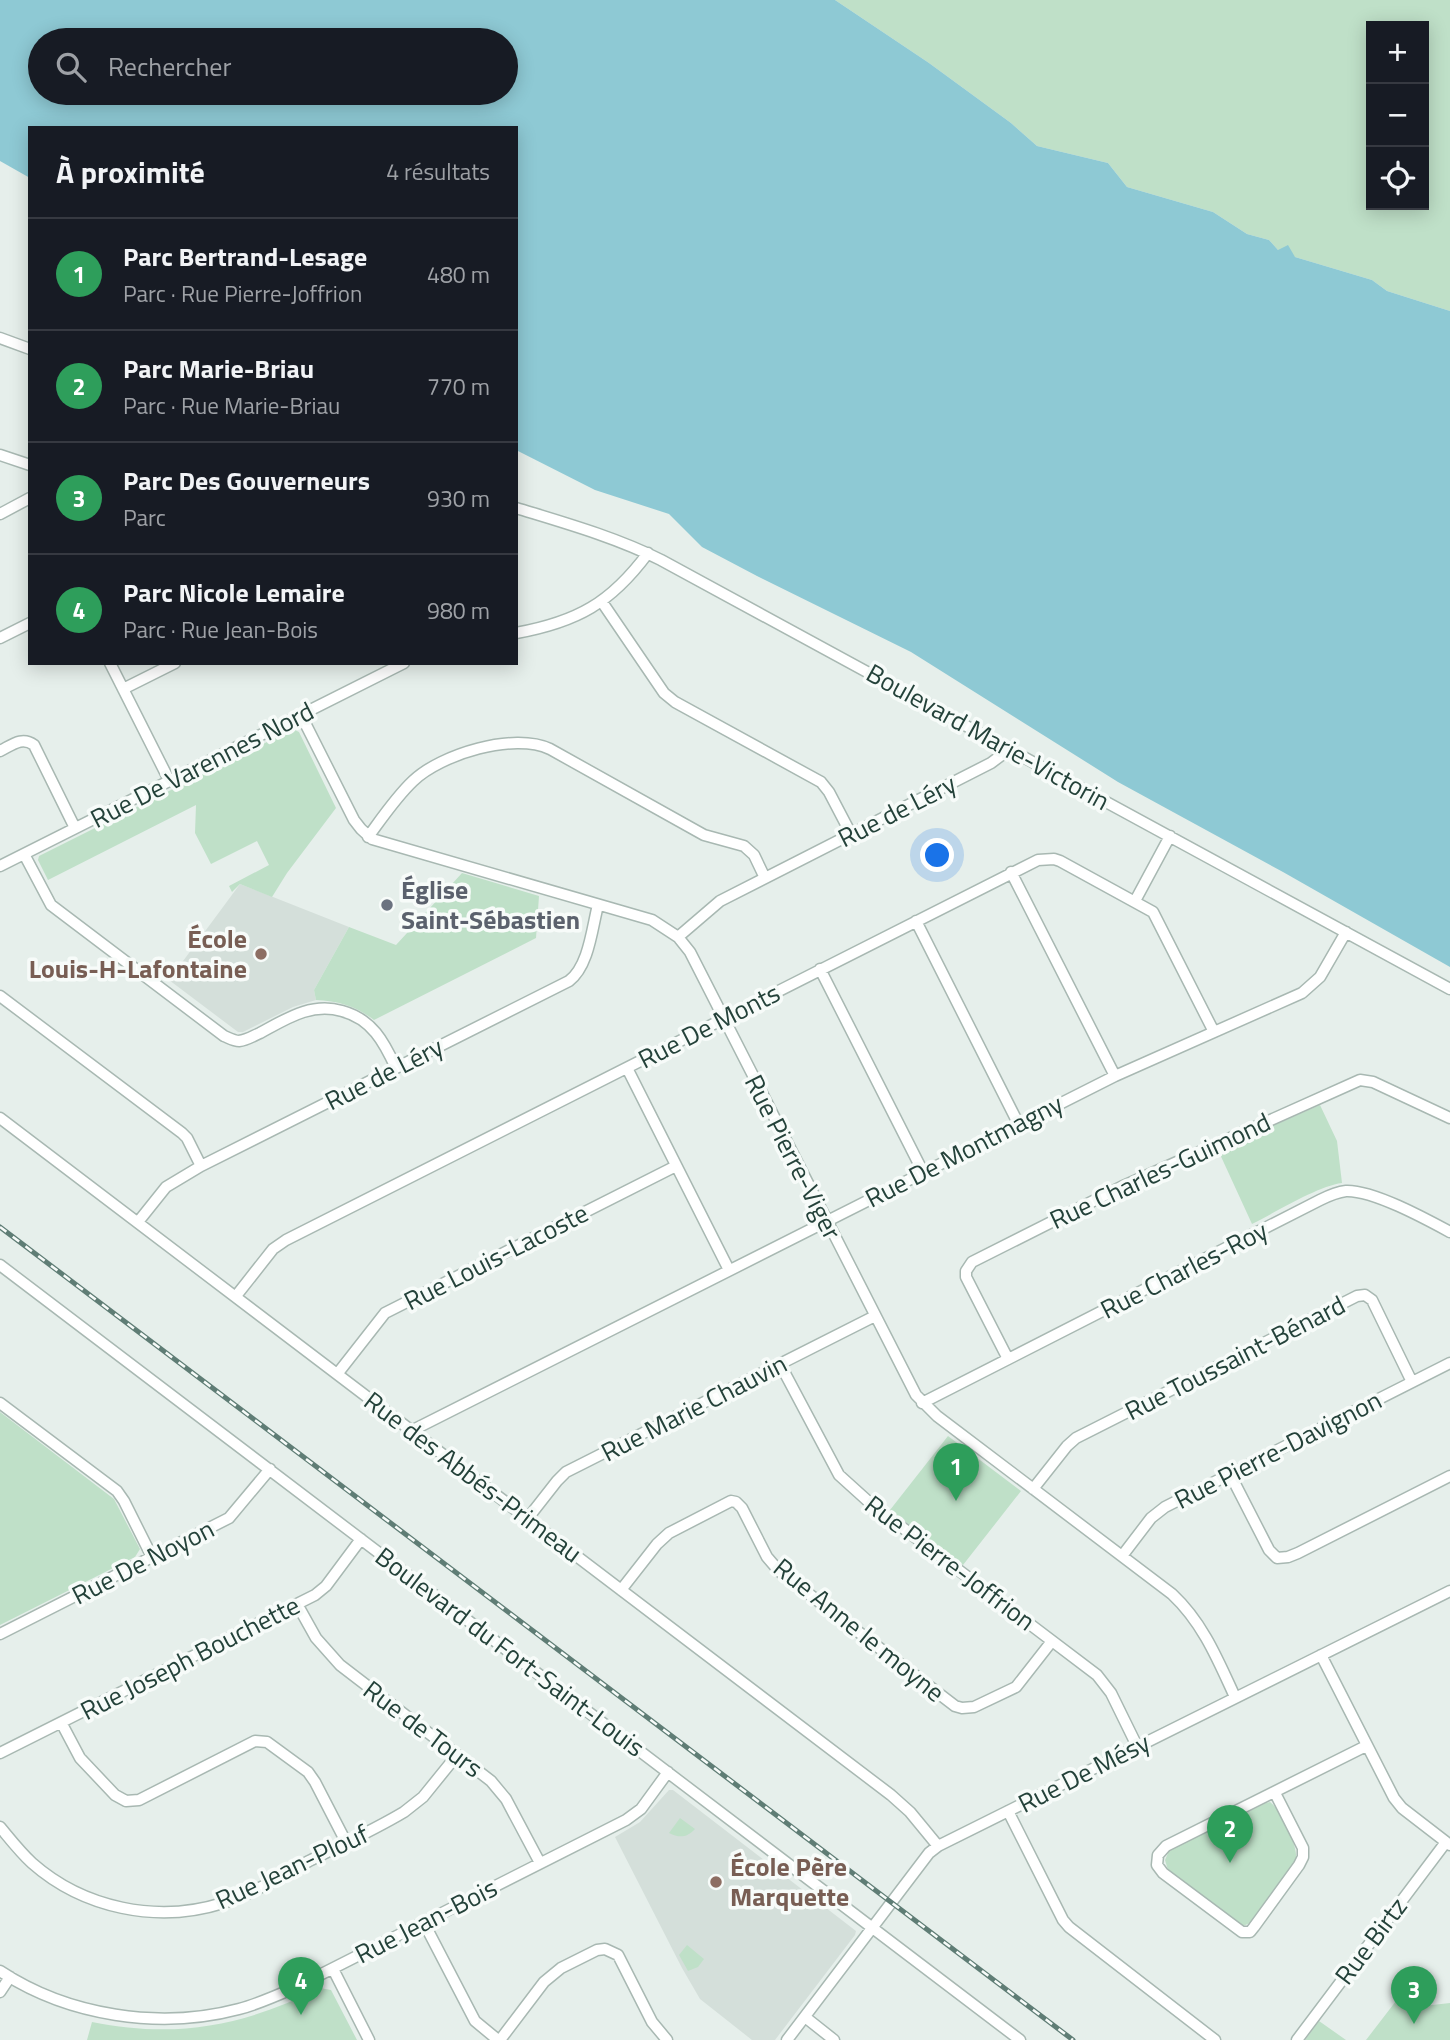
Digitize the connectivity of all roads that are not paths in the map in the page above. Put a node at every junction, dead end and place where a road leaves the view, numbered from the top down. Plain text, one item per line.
1 (0, 338) edge
2 (28, 348) edge
3 (0, 455) edge
4 (28, 464) edge
5 (28, 499) edge
6 (518, 509) edge
7 (0, 514) edge
8 (648, 554) junction
9 (602, 602) junction
10 (28, 624) edge
11 (518, 633) edge
12 (0, 638) edge
13 (111, 665) edge
14 (171, 665) edge
15 (400, 665) edge
16 (123, 689) junction
17 (301, 716) junction
18 (1007, 747) junction
19 (0, 751) edge
20 (169, 780) junction
21 (75, 828) junction
22 (850, 834) junction
23 (368, 836) junction
24 (1170, 836) junction
25 (24, 854) junction
26 (0, 866) edge
27 (1011, 872) junction
28 (765, 878) junction
29 (1135, 901) junction
30 (598, 905) junction
31 (916, 921) junction
32 (1346, 932) junction
33 (678, 937) junction
34 (820, 970) junction
35 (1450, 989) edge
36 (0, 996) edge
37 (723, 1018) junction
38 (1213, 1031) junction
39 (396, 1068) junction
40 (627, 1068) junction
41 (1115, 1076) junction
42 (0, 1118) edge
43 (1450, 1118) edge
44 (1018, 1124) junction
45 (201, 1166) junction
46 (676, 1166) junction
47 (923, 1172) junction
48 (826, 1221) junction
49 (138, 1222) junction
50 (1450, 1232) edge
51 (0, 1265) edge
52 (729, 1270) junction
53 (236, 1296) junction
54 (875, 1316) junction
55 (1008, 1359) junction
56 (1450, 1363) edge
57 (780, 1364) junction
58 (338, 1373) junction
59 (1412, 1382) junction
60 (0, 1403) edge
61 (922, 1403) junction
62 (413, 1430) junction
63 (270, 1469) junction
64 (1230, 1474) junction
65 (1450, 1476) edge
66 (1033, 1489) junction
67 (528, 1518) junction
68 (361, 1539) junction
69 (1122, 1556) junction
70 (152, 1557) junction
71 (621, 1590) junction
72 (1450, 1591) edge
73 (297, 1604) junction
74 (0, 1634) edge
75 (1052, 1641) junction
76 (1321, 1655) junction
77 (1235, 1697) junction
78 (62, 1724) junction
79 (1137, 1746) junction
80 (1366, 1746) junction
81 (0, 1753) edge
82 (457, 1755) junction
83 (668, 1772) junction
84 (1275, 1793) junction
85 (1008, 1811) junction
86 (0, 1827) edge
87 (346, 1842) junction
88 (1448, 1843) edge
89 (937, 1846) junction
90 (540, 1863) junction
91 (424, 1923) junction
92 (873, 1927) junction
93 (333, 1969) junction
94 (0, 1971) edge
95 (10, 1977) junction
96 (0, 1992) edge
97 (805, 2018) junction
98 (369, 2040) edge
99 (499, 2040) edge
100 (667, 2040) edge
101 (788, 2040) edge
102 (834, 2040) edge
103 (1020, 2040) edge
104 (1215, 2040) edge
105 (1297, 2040) edge

1 - 2 street
3 - 4 street
5 - 7 street
6 - 8 street, Boulevard Marie-Victorin
8 - 9 street
8 - 18 street, Boulevard Marie-Victorin
9 - 11 street
9 - 22 street
10 - 12 street
13 - 16 street
14 - 16 street
15 - 17 street, Rue De Varennes Nord
16 - 20 street
17 - 20 street, Rue De Varennes Nord
17 - 23 street
18 - 22 street, Rue de Léry
18 - 24 street, Boulevard Marie-Victorin
19 - 21 street
20 - 21 street, Rue De Varennes Nord
21 - 25 street, Rue De Varennes Nord
22 - 28 street, Rue de Léry
23 - 28 street
23 - 30 street, Rue Pierre-Viger
24 - 29 street
24 - 32 street, Boulevard Marie-Victorin
25 - 26 street, Rue De Varennes Nord
25 - 39 street
27 - 29 street, Rue De Monts
27 - 31 street, Rue De Monts
27 - 41 street
28 - 33 street, Rue de Léry
29 - 38 street, Rue De Monts
30 - 33 street, Rue Pierre-Viger
30 - 39 street, Rue de Léry
31 - 34 street, Rue De Monts
31 - 44 street
32 - 35 street, Boulevard Marie-Victorin
32 - 38 street, Rue De Montmagny
33 - 37 street, Rue Pierre-Viger
34 - 37 street, Rue De Monts
34 - 47 street
36 - 45 street
37 - 40 street, Rue De Monts
37 - 48 street, Rue Pierre-Viger
38 - 41 street, Rue De Montmagny
39 - 45 street, Rue de Léry
40 - 46 street
40 - 53 street, Rue De Monts
41 - 44 street, Rue De Montmagny
42 - 49 street, Rue des Abbés-Primeau
43 - 55 street, Rue Charles-Guimond
44 - 47 street, Rue De Montmagny
45 - 49 street, Rue de Léry
46 - 52 street
46 - 58 street, Rue Louis-Lacoste
47 - 48 street, Rue De Montmagny
48 - 52 street, Rue De Montmagny
48 - 54 street, Rue Pierre-Viger
49 - 53 street, Rue des Abbés-Primeau
50 - 55 street, Rue Charles-Roy
51 - 63 street, Boulevard du Fort-Saint-Louis
52 - 62 street, Rue De Montmagny
53 - 58 street, Rue des Abbés-Primeau
54 - 57 street, Rue Marie Chauvin
54 - 61 street, Rue Pierre-Viger
55 - 61 street, Rue Charles-Roy
56 - 59 street, Rue Pierre-Davignon
57 - 67 street, Rue Marie Chauvin
57 - 75 street, Rue Pierre-Joffrion
58 - 62 street, Rue des Abbés-Primeau
59 - 64 street, Rue Pierre-Davignon
59 - 66 street, Rue Toussaint-Bénard
60 - 70 street
61 - 66 street, Rue Pierre-Viger
62 - 67 street, Rue des Abbés-Primeau
63 - 68 street, Boulevard du Fort-Saint-Louis
63 - 70 street, Rue De Noyon
64 - 65 street
64 - 69 street, Rue Pierre-Davignon
66 - 69 street, Rue Pierre-Viger
67 - 71 street, Rue des Abbés-Primeau
68 - 73 street, Rue Joseph Bouchette
68 - 83 street, Boulevard du Fort-Saint-Louis
69 - 77 street, Rue Pierre-Viger
70 - 74 street, Rue De Noyon
71 - 75 street, Rue Anne le moyne
71 - 89 street, Rue des Abbés-Primeau
72 - 76 street, Rue De Mésy
73 - 78 street, Rue Joseph Bouchette
73 - 82 street, Rue de Tours
75 - 79 street, Rue Pierre-Joffrion
76 - 77 street, Rue De Mésy
76 - 80 street
77 - 79 street, Rue De Mésy
78 - 81 street, Rue Joseph Bouchette
78 - 87 street
79 - 85 street, Rue De Mésy
80 - 84 street
80 - 88 street
82 - 87 street, Rue Jean-Plouf
82 - 90 street, Rue de Tours
83 - 90 street, Rue Jean-Bois
83 - 92 street, Boulevard du Fort-Saint-Louis
84 - 84 street
85 - 89 street, Rue De Mésy
85 - 104 street
86 - 87 street, Rue Jean-Plouf
88 - 105 street, Rue Birtz
89 - 92 street, Rue De Mésy
90 - 91 street, Rue Jean-Bois
91 - 93 street, Rue Jean-Bois
91 - 99 street
92 - 97 street, Rue De Mésy
92 - 103 street, Boulevard du Fort-Saint-Louis
93 - 95 street, Rue Jean-Bois
93 - 98 street
94 - 95 street, Rue Jean-Bois
95 - 96 street
97 - 101 street, Rue De Mésy
97 - 102 street
99 - 100 street

